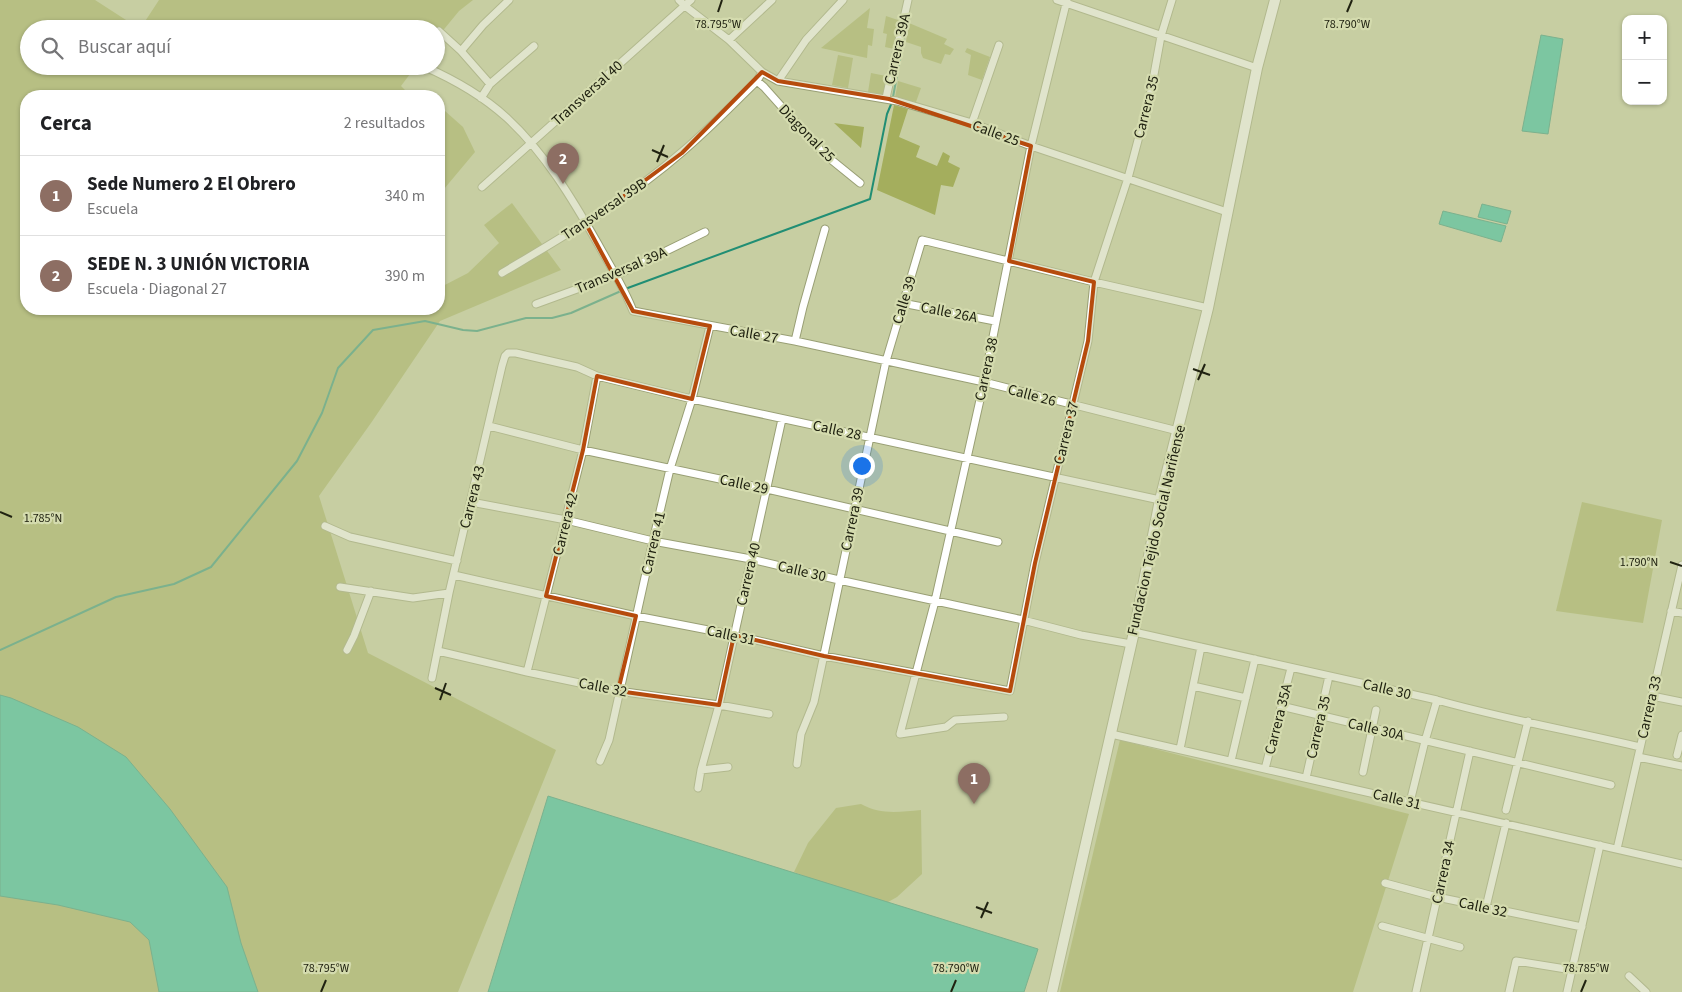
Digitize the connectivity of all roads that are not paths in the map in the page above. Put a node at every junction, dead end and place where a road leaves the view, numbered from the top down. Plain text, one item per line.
1 (509, 0) edge
2 (679, 0) edge
3 (691, 0) edge
4 (772, 0) edge
5 (844, 0) edge
6 (908, 0) edge
7 (1057, 0) edge
8 (1172, 0) edge
9 (1275, 0) edge
10 (1067, 2) edge
11 (684, 6) junction
12 (445, 36) edge
13 (1161, 36) junction
14 (729, 40) junction
15 (999, 45) dead end
16 (534, 46) dead end
17 (461, 51) junction
18 (1257, 68) junction
19 (762, 72) junction
20 (442, 75) edge
21 (757, 81) junction
22 (778, 81) junction
23 (490, 84) junction
24 (481, 98) junction
25 (888, 99) junction
26 (972, 123) junction
27 (531, 144) junction
28 (1031, 146) junction
29 (1128, 178) junction
30 (860, 183) dead end
31 (482, 187) dead end
32 (1226, 212) junction
33 (586, 224) junction
34 (825, 229) dead end
35 (705, 232) dead end
36 (1009, 261) junction
37 (502, 273) dead end
38 (615, 275) junction
39 (1094, 282) junction
40 (902, 303) junction
41 (536, 304) dead end
42 (1208, 308) junction
43 (996, 321) junction
44 (710, 326) junction
45 (795, 341) junction
46 (516, 353) joint
47 (886, 361) junction
48 (597, 376) junction
49 (984, 382) junction
50 (692, 399) junction
51 (1074, 406) junction
52 (782, 419) junction
53 (489, 426) junction
54 (1178, 431) junction
55 (870, 437) junction
56 (583, 450) junction
57 (966, 458) junction
58 (670, 469) junction
59 (1055, 478) junction
60 (767, 489) junction
61 (1160, 500) junction
62 (472, 502) junction
63 (854, 509) junction
64 (566, 520) junction
65 (325, 526) dead end
66 (950, 531) junction
67 (653, 541) junction
68 (998, 542) dead end
69 (751, 559) junction
70 (457, 561) junction
71 (1682, 565) edge
72 (454, 574) junction
73 (839, 580) junction
74 (340, 587) dead end
75 (371, 591) junction
76 (449, 593) junction
77 (546, 596) junction
78 (935, 602) junction
79 (1671, 611) junction
80 (1682, 613) edge
81 (636, 616) junction
82 (1023, 620) junction
83 (1134, 632) junction
84 (734, 635) junction
85 (1131, 644) junction
86 (1201, 647) junction
87 (347, 650) dead end
88 (438, 651) junction
89 (824, 656) junction
90 (1255, 659) junction
91 (1291, 668) junction
92 (528, 672) junction
93 (915, 673) junction
94 (1329, 676) junction
95 (432, 678) dead end
96 (1193, 686) junction
97 (618, 691) junction
98 (1010, 691) joint
99 (1652, 696) junction
100 (1246, 698) junction
101 (1437, 700) junction
102 (1682, 702) edge
103 (719, 704) junction
104 (1281, 706) junction
105 (1376, 710) dead end
106 (770, 714) dead end
107 (1004, 716) dead end
108 (1321, 716) junction
109 (1528, 721) junction
110 (1372, 728) junction
111 (1111, 734) junction
112 (1682, 735) edge
113 (1424, 741) junction
114 (1640, 747) junction
115 (1180, 749) junction
116 (1470, 752) junction
117 (1677, 755) dead end
118 (1638, 757) junction
119 (600, 761) dead end
120 (1231, 761) junction
121 (1518, 763) junction
122 (797, 764) dead end
123 (1682, 766) edge
124 (728, 767) dead end
125 (1265, 769) junction
126 (701, 770) junction
127 (1363, 772) dead end
128 (1306, 778) junction
129 (1611, 785) dead end
130 (698, 788) dead end
131 (1410, 802) junction
132 (1506, 810) dead end
133 (1456, 812) junction
134 (1506, 824) junction
135 (1600, 845) junction
136 (1617, 849) junction
137 (1682, 864) edge
138 (1385, 884) dead end
139 (1437, 897) junction
140 (1486, 907) junction
141 (1382, 926) dead end
142 (1582, 928) junction
143 (1428, 938) junction
144 (1460, 947) dead end
145 (1572, 970) junction
146 (1630, 976) dead end
147 (1052, 992) edge
148 (1416, 992) edge
149 (1509, 992) edge
150 (1567, 992) edge
151 (1646, 992) edge

1 - 17 street
2 - 11 street
3 - 11 street, Transversal 40
4 - 14 street
5 - 22 street
6 - 25 street, Carrera 39A
7 - 10 street
8 - 13 street, Carrera 35
9 - 18 main road, Fundacion Tejido Social Nariñense
10 - 13 street
10 - 28 street, Carrera 38
11 - 14 street
11 - 27 street, Transversal 40
12 - 17 street
13 - 18 street
13 - 29 street, Carrera 35
14 - 19 street
15 - 26 street
16 - 23 street
17 - 23 street
18 - 32 main road, Fundacion Tejido Social Nariñense
19 - 21 street, Transversal 39B
19 - 22 street, Calle 25
20 - 24 street
21 - 30 street, Diagonal 25
21 - 33 street, Transversal 39B
22 - 25 street, Calle 25
23 - 24 street
24 - 27 street
25 - 26 street, Calle 25
26 - 28 street, Calle 25
27 - 31 street, Transversal 40
27 - 33 street
28 - 29 street, Calle 25
28 - 36 street, Carrera 38
29 - 32 street, Calle 25
29 - 39 street, Carrera 37
32 - 42 main road, Fundacion Tejido Social Nariñense
33 - 37 street, Transversal 39B
33 - 38 street
34 - 45 street
35 - 38 street, Transversal 39A
36 - 39 street
36 - 40 street, Calle 39
36 - 43 street, Carrera 38
38 - 41 street, Transversal 39A
38 - 44 street, Calle 27
39 - 42 street
39 - 51 street, Carrera 37
40 - 43 street, Calle 26A
40 - 47 street, Calle 39
42 - 54 main road, Fundacion Tejido Social Nariñense
43 - 49 street, Carrera 38
44 - 45 street, Calle 27
44 - 50 street, Carrera 41
45 - 47 street, Calle 27
46 - 48 street, Calle 28
46 - 53 street, Carrera 43
47 - 49 street, Calle 26
47 - 55 street, Carrera 39
48 - 50 street, Calle 28
48 - 56 street, Carrera 42
49 - 51 street, Calle 26
49 - 57 street, Carrera 38
50 - 52 street, Calle 28
50 - 58 street, Carrera 41
51 - 54 street, Calle 26
51 - 59 street, Carrera 37
52 - 55 street, Calle 28
52 - 60 street, Carrera 40
53 - 56 street, Calle 29
53 - 62 street, Carrera 43
54 - 61 main road, Fundacion Tejido Social Nariñense
55 - 57 street, Calle 28
55 - 63 street, Carrera 39
56 - 58 street, Calle 29
56 - 64 street, Carrera 42
57 - 59 street, Calle 28
57 - 66 street, Carrera 38
58 - 60 street, Calle 29
58 - 67 street, Carrera 41
59 - 61 street, Calle 28
59 - 82 street, Carrera 37
60 - 63 street, Calle 29
60 - 69 street, Carrera 40
61 - 83 main road, Fundacion Tejido Social Nariñense
62 - 64 street, Calle 30
62 - 70 street, Carrera 43
63 - 66 street, Calle 29
63 - 73 street, Carrera 39
64 - 67 street, Calle 30
64 - 77 street, Carrera 42
65 - 70 street
66 - 68 street, Calle 29
66 - 78 street, Carrera 38
67 - 69 street, Calle 30
67 - 81 street, Carrera 41
69 - 73 street, Calle 30
69 - 84 street, Carrera 40
70 - 72 street, Carrera 43
71 - 79 street, Carrera 33
72 - 76 street, Carrera 43
72 - 77 street, Calle 31
73 - 78 street, Calle 30
73 - 89 street, Carrera 39
74 - 75 street
75 - 76 street
75 - 87 street
76 - 88 street, Carrera 43
77 - 81 street, Calle 31
77 - 92 street, Carrera 42
78 - 82 street, Calle 30
78 - 93 street, Carrera 38
79 - 80 street
79 - 99 street, Carrera 33
81 - 84 street, Calle 31
81 - 97 street, Carrera 41
82 - 85 street, Calle 30
82 - 98 street, Carrera 37
83 - 85 main road, Fundacion Tejido Social Nariñense
83 - 86 street, Calle 30
84 - 89 street, Calle 31
84 - 103 street, Carrera 40
85 - 111 main road, Fundacion Tejido Social Nariñense
86 - 90 street, Calle 30
86 - 96 street
88 - 92 street, Calle 32
88 - 95 street, Carrera 43
89 - 93 street, Calle 31
89 - 122 street, Carrera 39
90 - 91 street, Calle 30
90 - 100 street
91 - 94 street, Calle 30
91 - 104 street, Carrera 35A
92 - 97 street, Calle 32
93 - 98 street, Calle 31
93 - 107 street, Carrera 38
94 - 101 street, Calle 30
94 - 108 street, Carrera 35
96 - 100 street
96 - 115 street
97 - 103 street, Calle 32
97 - 119 street, Carrera 41
99 - 102 street
99 - 114 street, Carrera 33
100 - 120 street
101 - 109 street, Calle 30
101 - 113 street
103 - 106 street, Calle 32
103 - 126 street, Carrera 40
104 - 108 street, Calle 30A
104 - 125 street, Carrera 35A
105 - 110 street
108 - 110 street, Calle 30A
108 - 128 street, Carrera 35
109 - 114 street, Calle 30
109 - 121 street
110 - 113 street, Calle 30A
110 - 127 street
111 - 115 street, Calle 31
111 - 147 main road, Fundacion Tejido Social Nariñense
112 - 117 street
113 - 116 street, Calle 30A
113 - 131 street
114 - 118 street, Carrera 33
115 - 120 street, Calle 31
116 - 121 street
116 - 133 street, Carrera 34
118 - 123 street
118 - 136 street, Carrera 33
120 - 125 street, Calle 31
121 - 129 street
121 - 132 street
124 - 126 street
125 - 128 street, Calle 31
126 - 130 street, Carrera 40
128 - 131 street, Calle 31
131 - 133 street, Calle 31
133 - 134 street, Calle 31
133 - 139 street, Carrera 34
134 - 135 street, Calle 31
134 - 140 street
135 - 136 street, Calle 31
135 - 142 street
136 - 137 street, Calle 31
138 - 139 street, Calle 32
139 - 140 street, Calle 32
139 - 143 street, Carrera 34
140 - 142 street, Calle 32
141 - 143 street
142 - 145 street
143 - 144 street
143 - 148 street, Carrera 34
145 - 149 street
145 - 150 street
146 - 151 street

